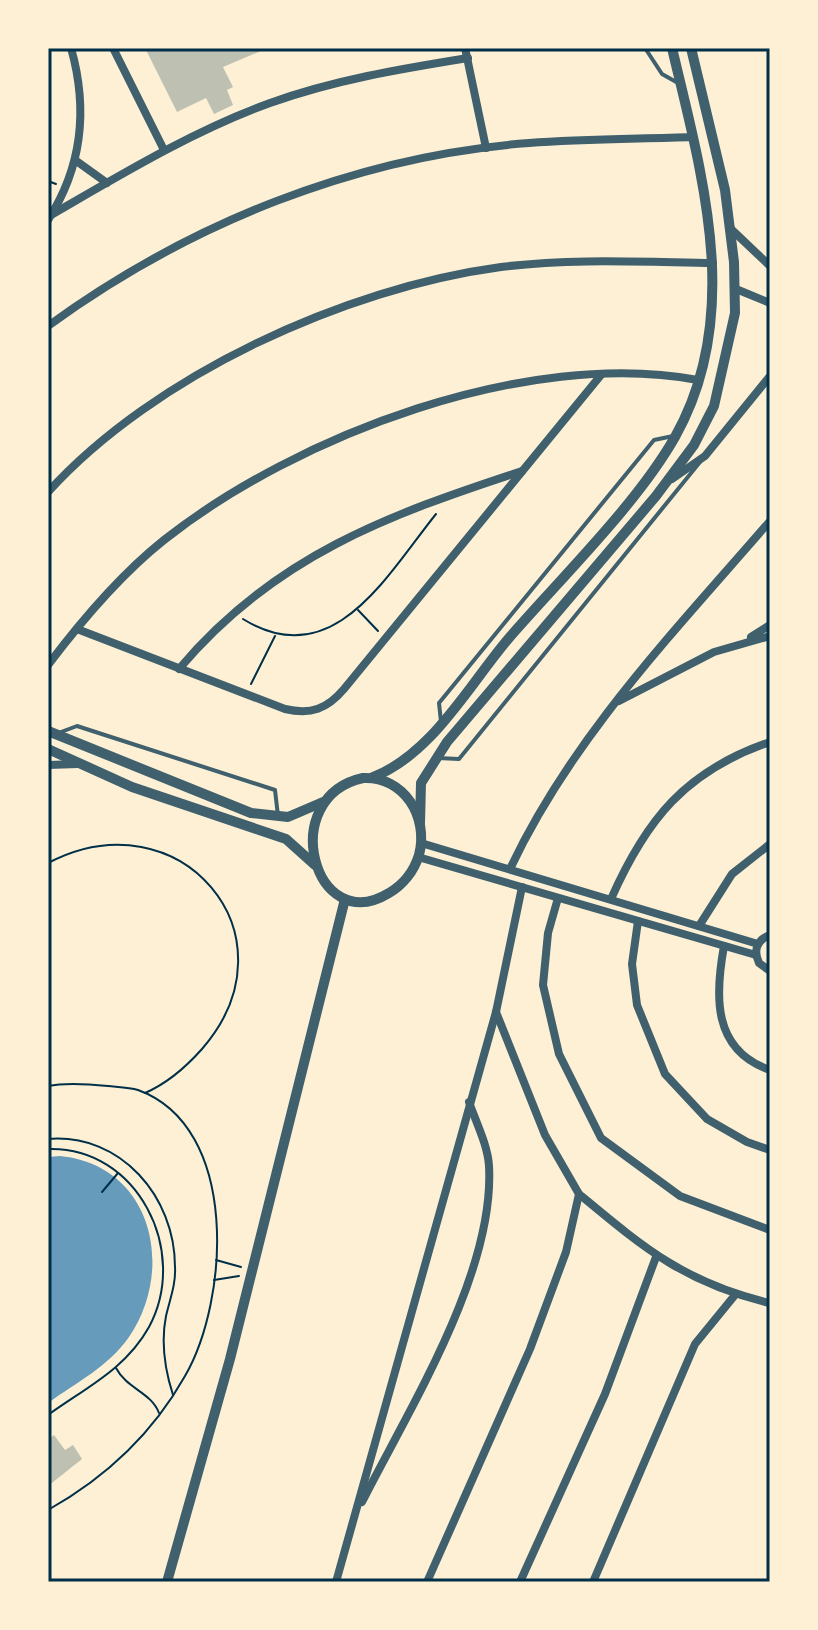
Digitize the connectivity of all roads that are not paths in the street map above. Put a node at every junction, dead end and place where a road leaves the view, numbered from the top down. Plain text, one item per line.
1 (71, 48) edge
2 (113, 48) edge
3 (465, 48) edge
4 (645, 48) edge
5 (672, 48) edge
6 (691, 48) edge
7 (468, 58) junction
8 (680, 84) junction
9 (693, 137) junction
10 (486, 148) junction
11 (164, 150) junction
12 (75, 160) junction
13 (107, 183) junction
14 (50, 218) edge
15 (731, 229) junction
16 (713, 263) junction
17 (770, 266) edge
18 (714, 288) junction
19 (736, 289) junction
20 (770, 303) edge
21 (48, 326) edge
22 (601, 375) junction
23 (770, 376) edge
24 (698, 380) junction
25 (676, 436) junction
26 (705, 456) junction
27 (522, 471) junction
28 (667, 482) junction
29 (48, 492) edge
30 (770, 521) edge
31 (770, 625) edge
32 (77, 629) junction
33 (770, 636) edge
34 (743, 641) junction
35 (48, 665) edge
36 (179, 669) junction
37 (615, 704) junction
38 (441, 722) junction
39 (50, 732) edge
40 (770, 742) edge
41 (48, 749) edge
42 (436, 758) junction
43 (78, 764) junction
44 (48, 765) edge
45 (371, 778) junction
46 (325, 801) junction
47 (279, 818) junction
48 (420, 823) junction
49 (421, 843) junction
50 (770, 844) edge
51 (418, 857) junction
52 (317, 867) junction
53 (510, 869) junction
54 (522, 887) junction
55 (558, 898) junction
56 (345, 899) junction
57 (611, 899) junction
58 (638, 921) junction
59 (699, 926) junction
60 (770, 935) edge
61 (758, 944) junction
62 (724, 946) junction
63 (756, 955) junction
64 (770, 971) edge
65 (496, 1012) junction
66 (770, 1070) edge
67 (469, 1101) junction
68 (770, 1150) edge
69 (579, 1194) junction
70 (770, 1230) edge
71 (656, 1257) junction
72 (735, 1295) junction
73 (770, 1303) edge
74 (352, 1521) junction
75 (167, 1582) edge
76 (336, 1582) edge
77 (427, 1582) edge
78 (520, 1582) edge
79 (593, 1582) edge

1 - 12 street
2 - 11 street
3 - 7 street
4 - 8 lane
5 - 8 street
6 - 15 street
7 - 10 street
7 - 11 street
8 - 9 street
9 - 10 street
9 - 16 street
10 - 21 street
11 - 13 street
12 - 13 street
12 - 14 street
13 - 14 street
15 - 17 street
15 - 19 street
16 - 18 street
16 - 29 street
18 - 19 street
18 - 24 street
19 - 20 street
19 - 28 street
22 - 24 street
22 - 27 street
22 - 32 street
23 - 26 street
24 - 25 street
25 - 38 street
25 - 38 lane
26 - 28 street
26 - 42 lane
27 - 36 street
27 - 36 street
28 - 42 street
30 - 37 street
31 - 34 street
32 - 35 street
32 - 36 street
33 - 34 street
34 - 37 street
37 - 53 street
38 - 45 street
39 - 47 street
39 - 47 lane
40 - 57 street
41 - 43 street
42 - 48 street
43 - 44 street
43 - 52 street
45 - 46 street
45 - 48 street
46 - 47 street
46 - 52 street
48 - 49 street
49 - 51 street
49 - 53 street
50 - 59 street
51 - 54 street
51 - 56 street
52 - 56 street
53 - 57 street
54 - 55 street
54 - 65 street
55 - 58 street
55 - 70 street
56 - 75 street
57 - 59 street
58 - 62 street
58 - 68 street
59 - 61 street
60 - 61 street
61 - 63 street
62 - 63 street
62 - 66 street
63 - 64 street
65 - 67 street
65 - 69 street
67 - 74 street
67 - 74 street
69 - 71 street
69 - 77 street
71 - 72 street
71 - 78 street
72 - 73 street
72 - 79 street
74 - 76 street

